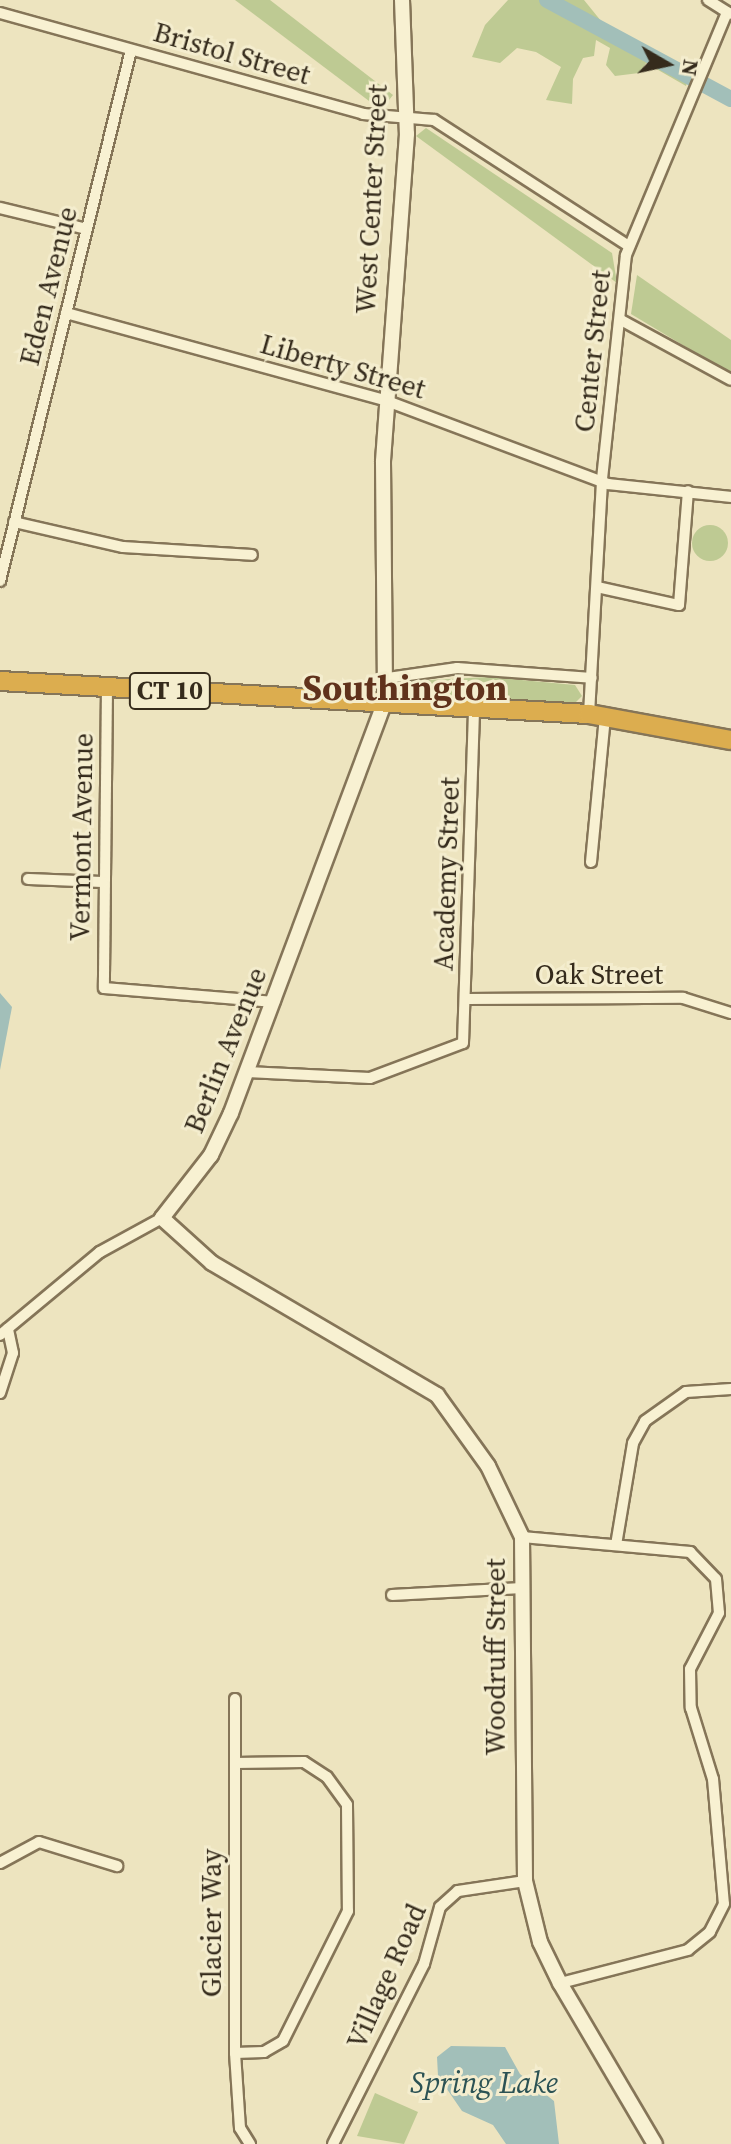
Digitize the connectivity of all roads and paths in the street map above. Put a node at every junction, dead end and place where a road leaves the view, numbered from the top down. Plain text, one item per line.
1 (402, 0) edge
2 (708, 0) edge
3 (0, 13) edge
4 (729, 13) edge
5 (131, 50) junction
6 (406, 118) junction
7 (0, 208) edge
8 (87, 229) junction
9 (627, 245) junction
10 (66, 313) junction
11 (621, 320) junction
12 (731, 380) edge
13 (387, 401) junction
14 (602, 479) junction
15 (688, 491) junction
16 (731, 497) edge
17 (14, 522) junction
18 (252, 555) dead end
19 (0, 581) edge
20 (597, 587) junction
21 (388, 678) junction
22 (592, 678) junction
23 (0, 681) edge
24 (107, 688) junction
25 (385, 701) junction
26 (474, 708) junction
27 (597, 715) junction
28 (731, 740) edge
29 (591, 862) dead end
30 (28, 879) dead end
31 (103, 882) junction
32 (466, 999) junction
33 (274, 1002) junction
34 (731, 1013) edge
35 (247, 1072) junction
36 (162, 1218) junction
37 (4, 1332) edge
38 (731, 1389) edge
39 (0, 1393) edge
40 (522, 1537) junction
41 (616, 1545) junction
42 (522, 1588) junction
43 (392, 1595) dead end
44 (235, 1699) dead end
45 (235, 1763) junction
46 (0, 1863) edge
47 (117, 1866) dead end
48 (525, 1881) junction
49 (560, 1983) junction
50 (235, 2053) junction
51 (250, 2144) edge
52 (333, 2144) edge
53 (655, 2144) edge

1 - 6 street, West Center Street
2 - 4 street
3 - 5 street, Bristol Street
4 - 9 street, Center Street
5 - 6 street, Bristol Street
5 - 8 street, Eden Avenue
6 - 9 street, Bristol Street
6 - 13 street, West Center Street
7 - 8 street
8 - 10 street, Eden Avenue
9 - 11 street, Center Street
10 - 13 street, Liberty Street
10 - 17 street, Eden Avenue
11 - 12 street
11 - 14 street, Center Street
13 - 14 street, Liberty Street
13 - 21 street, West Center Street
14 - 15 street, Liberty Street
14 - 20 street, Center Street
15 - 16 street, Liberty Street
15 - 20 street
17 - 18 street
17 - 19 street, Eden Avenue
20 - 22 street, Center Street
21 - 22 street
21 - 25 street, Berlin Avenue
22 - 27 street, Center Street
23 - 24 highway, CT 10
24 - 25 highway, CT 10
24 - 31 street, Vermont Avenue
25 - 26 highway, CT 10
25 - 33 street, Berlin Avenue
26 - 27 highway, CT 10
26 - 32 street, Academy Street
27 - 28 highway, CT 10
27 - 29 street, Center Street
30 - 31 street
31 - 33 street, Vermont Avenue
32 - 34 street, Oak Street
32 - 35 street, Academy Street
33 - 35 street, Berlin Avenue
35 - 36 street, Berlin Avenue
36 - 37 street, Berlin Avenue
36 - 40 street, Woodruff Street
37 - 39 street
38 - 41 street
40 - 41 street
40 - 42 street, Woodruff Street
41 - 49 street
42 - 43 street
42 - 48 street, Woodruff Street
44 - 45 street, Glacier Way
45 - 50 street, Glacier Way
45 - 50 street
46 - 47 street
48 - 49 street, Woodruff Street
48 - 52 street, Village Road
49 - 53 street, Woodruff Street
50 - 51 street, Glacier Way

